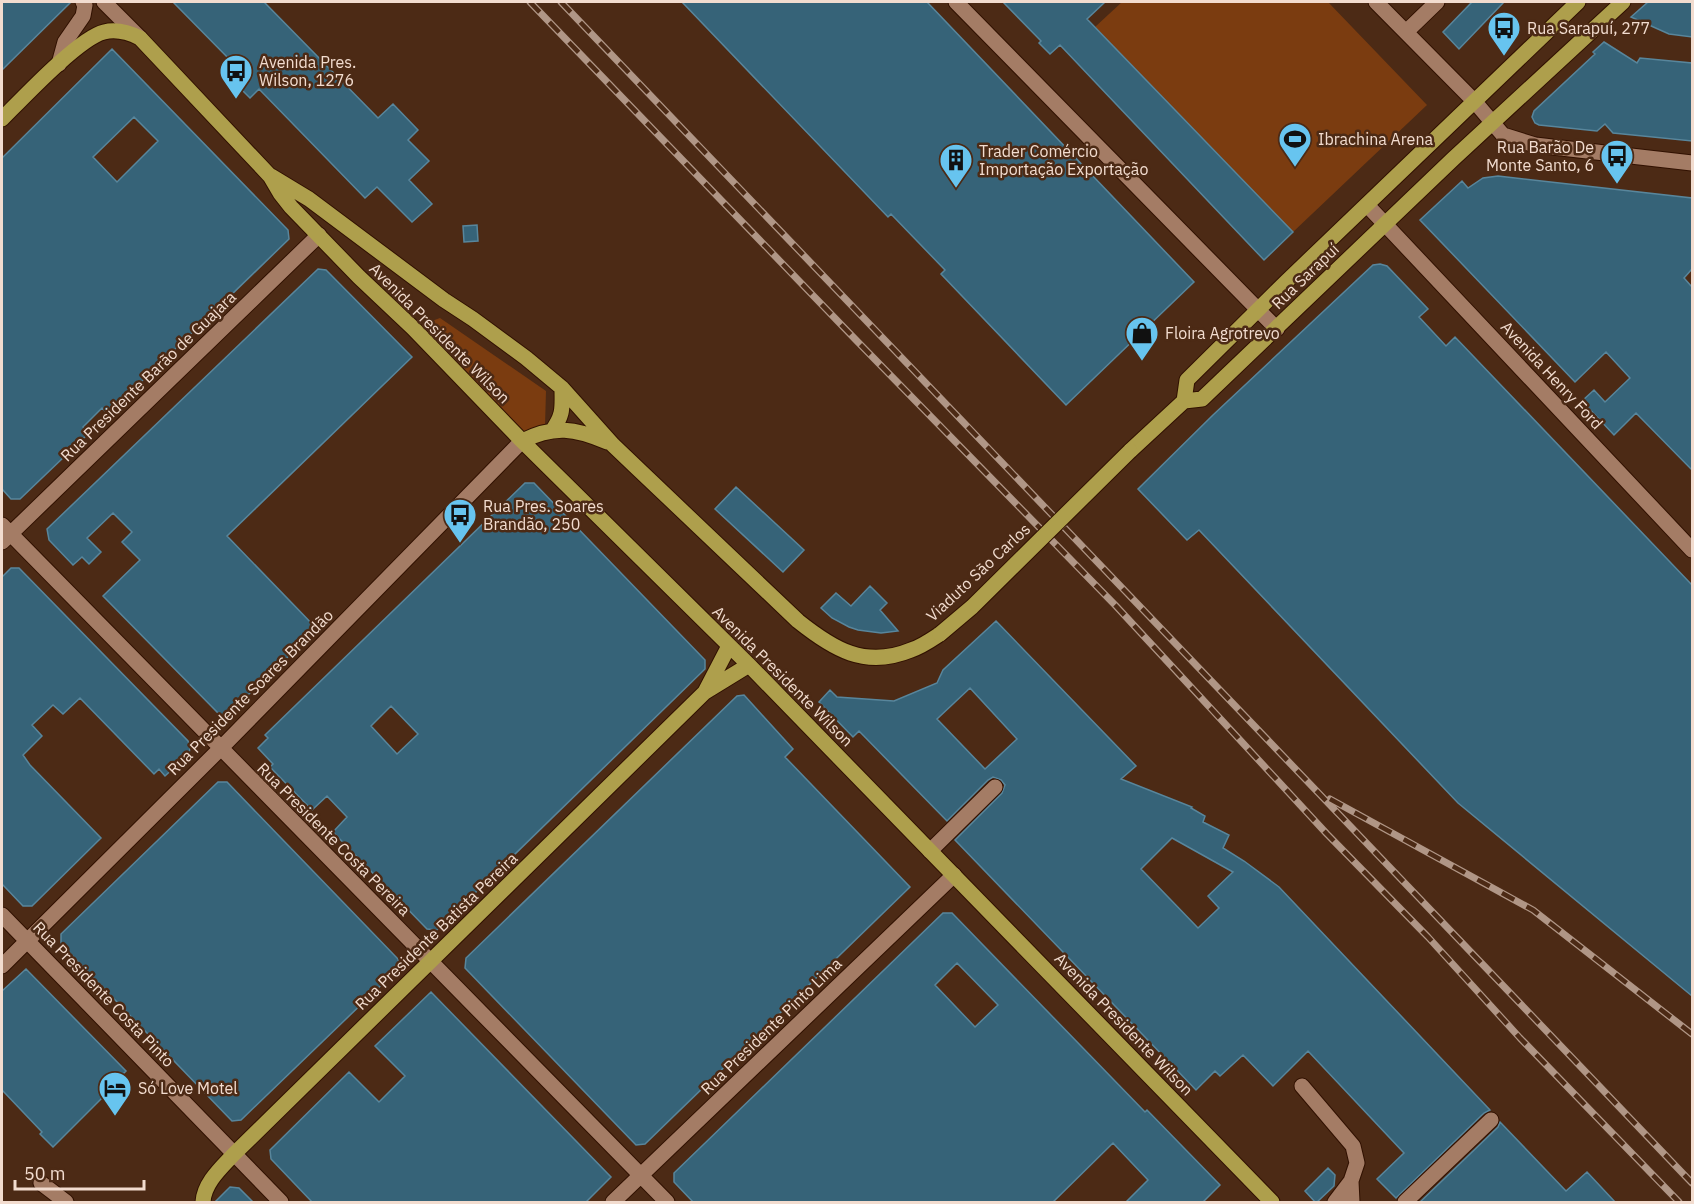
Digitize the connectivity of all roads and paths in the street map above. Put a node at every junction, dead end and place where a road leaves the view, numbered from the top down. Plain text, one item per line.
1 (83, 2) edge
2 (104, 2) edge
3 (957, 2) edge
4 (1376, 2) edge
5 (1437, 2) edge
6 (1578, 2) edge
7 (1623, 2) edge
8 (1406, 32) junction
9 (141, 38) junction
10 (59, 64) junction
11 (1475, 102) junction
12 (2, 119) edge
13 (1492, 123) junction
14 (1692, 163) edge
15 (270, 176) junction
16 (1367, 205) junction
17 (1384, 225) junction
18 (319, 235) junction
19 (1257, 310) junction
20 (1277, 329) junction
21 (562, 388) junction
22 (1184, 401) junction
23 (552, 431) junction
24 (522, 441) junction
25 (613, 445) junction
26 (4, 534) edge
27 (1692, 550) edge
28 (729, 646) junction
29 (749, 665) junction
30 (705, 692) junction
31 (220, 749) junction
32 (995, 787) dead end
33 (930, 851) junction
34 (954, 875) junction
35 (2, 915) edge
36 (27, 941) junction
37 (430, 961) junction
38 (2, 966) edge
39 (1302, 1086) dead end
40 (1491, 1120) dead end
41 (234, 1154) junction
42 (641, 1175) junction
43 (1351, 1181) junction
44 (41, 1183) dead end
45 (66, 1203) edge
46 (203, 1203) edge
47 (280, 1203) edge
48 (613, 1203) edge
49 (667, 1203) edge
50 (1272, 1203) edge
51 (1335, 1203) edge
52 (1352, 1203) edge
53 (1405, 1203) edge

1 - 10 street
2 - 9 street, Avenida Presidente Wilson
3 - 19 street
4 - 8 street
5 - 8 street
6 - 11 main road, Rua Sarapuí
7 - 13 main road, Rua Sarapuí
8 - 11 street
9 - 10 main road
9 - 15 main road, Avenida Presidente Wilson
10 - 12 main road
11 - 13 street
11 - 16 main road, Rua Sarapuí
13 - 14 street
13 - 17 main road, Rua Sarapuí
15 - 18 main road, Avenida Presidente Wilson
15 - 21 main road, Avenida Presidente Wilson
16 - 17 street, Avenida Henry Ford
16 - 19 main road, Rua Sarapuí
17 - 20 main road, Rua Sarapuí
17 - 27 street, Avenida Henry Ford
18 - 24 main road, Avenida Presidente Wilson
18 - 26 street, Rua Presidente Barão de Guajara
19 - 20 street
19 - 22 main road, Rua Sarapuí
20 - 22 main road, Rua Sarapuí
21 - 23 main road
21 - 25 main road, Avenida Presidente Wilson
22 - 25 main road, Viaduto São Carlos, bridge
23 - 24 main road
23 - 25 main road
24 - 28 main road, Avenida Presidente Wilson
24 - 31 street, Rua Presidente Soares Brandão
26 - 31 street, Rua Presidente Costa Pereira
28 - 29 main road, Avenida Presidente Wilson
28 - 30 main road, Rua Presidente Batista Pereira
29 - 30 main road, Rua Presidente Batista Pereira
29 - 33 main road, Avenida Presidente Wilson
30 - 37 main road, Rua Presidente Batista Pereira
31 - 36 street, Rua Presidente Soares Brandão
31 - 37 street, Rua Presidente Costa Pereira
32 - 33 street
33 - 34 main road, Avenida Presidente Wilson
34 - 42 street, Rua Presidente Pinto Lima
34 - 50 main road, Avenida Presidente Wilson
35 - 36 street, Rua Presidente Costa Pinto
36 - 38 street, Rua Presidente Soares Brandão
36 - 41 street, Rua Presidente Costa Pinto
37 - 41 main road, Rua Presidente Batista Pereira
37 - 42 street, Rua Presidente Costa Pereira
39 - 43 street
40 - 53 street
41 - 46 main road, Rua Presidente Batista Pereira
41 - 47 street, Rua Presidente Costa Pinto
42 - 48 street, Rua Presidente Pinto Lima
42 - 49 street, Rua Presidente Costa Pereira
43 - 51 street
43 - 52 street
44 - 45 street

